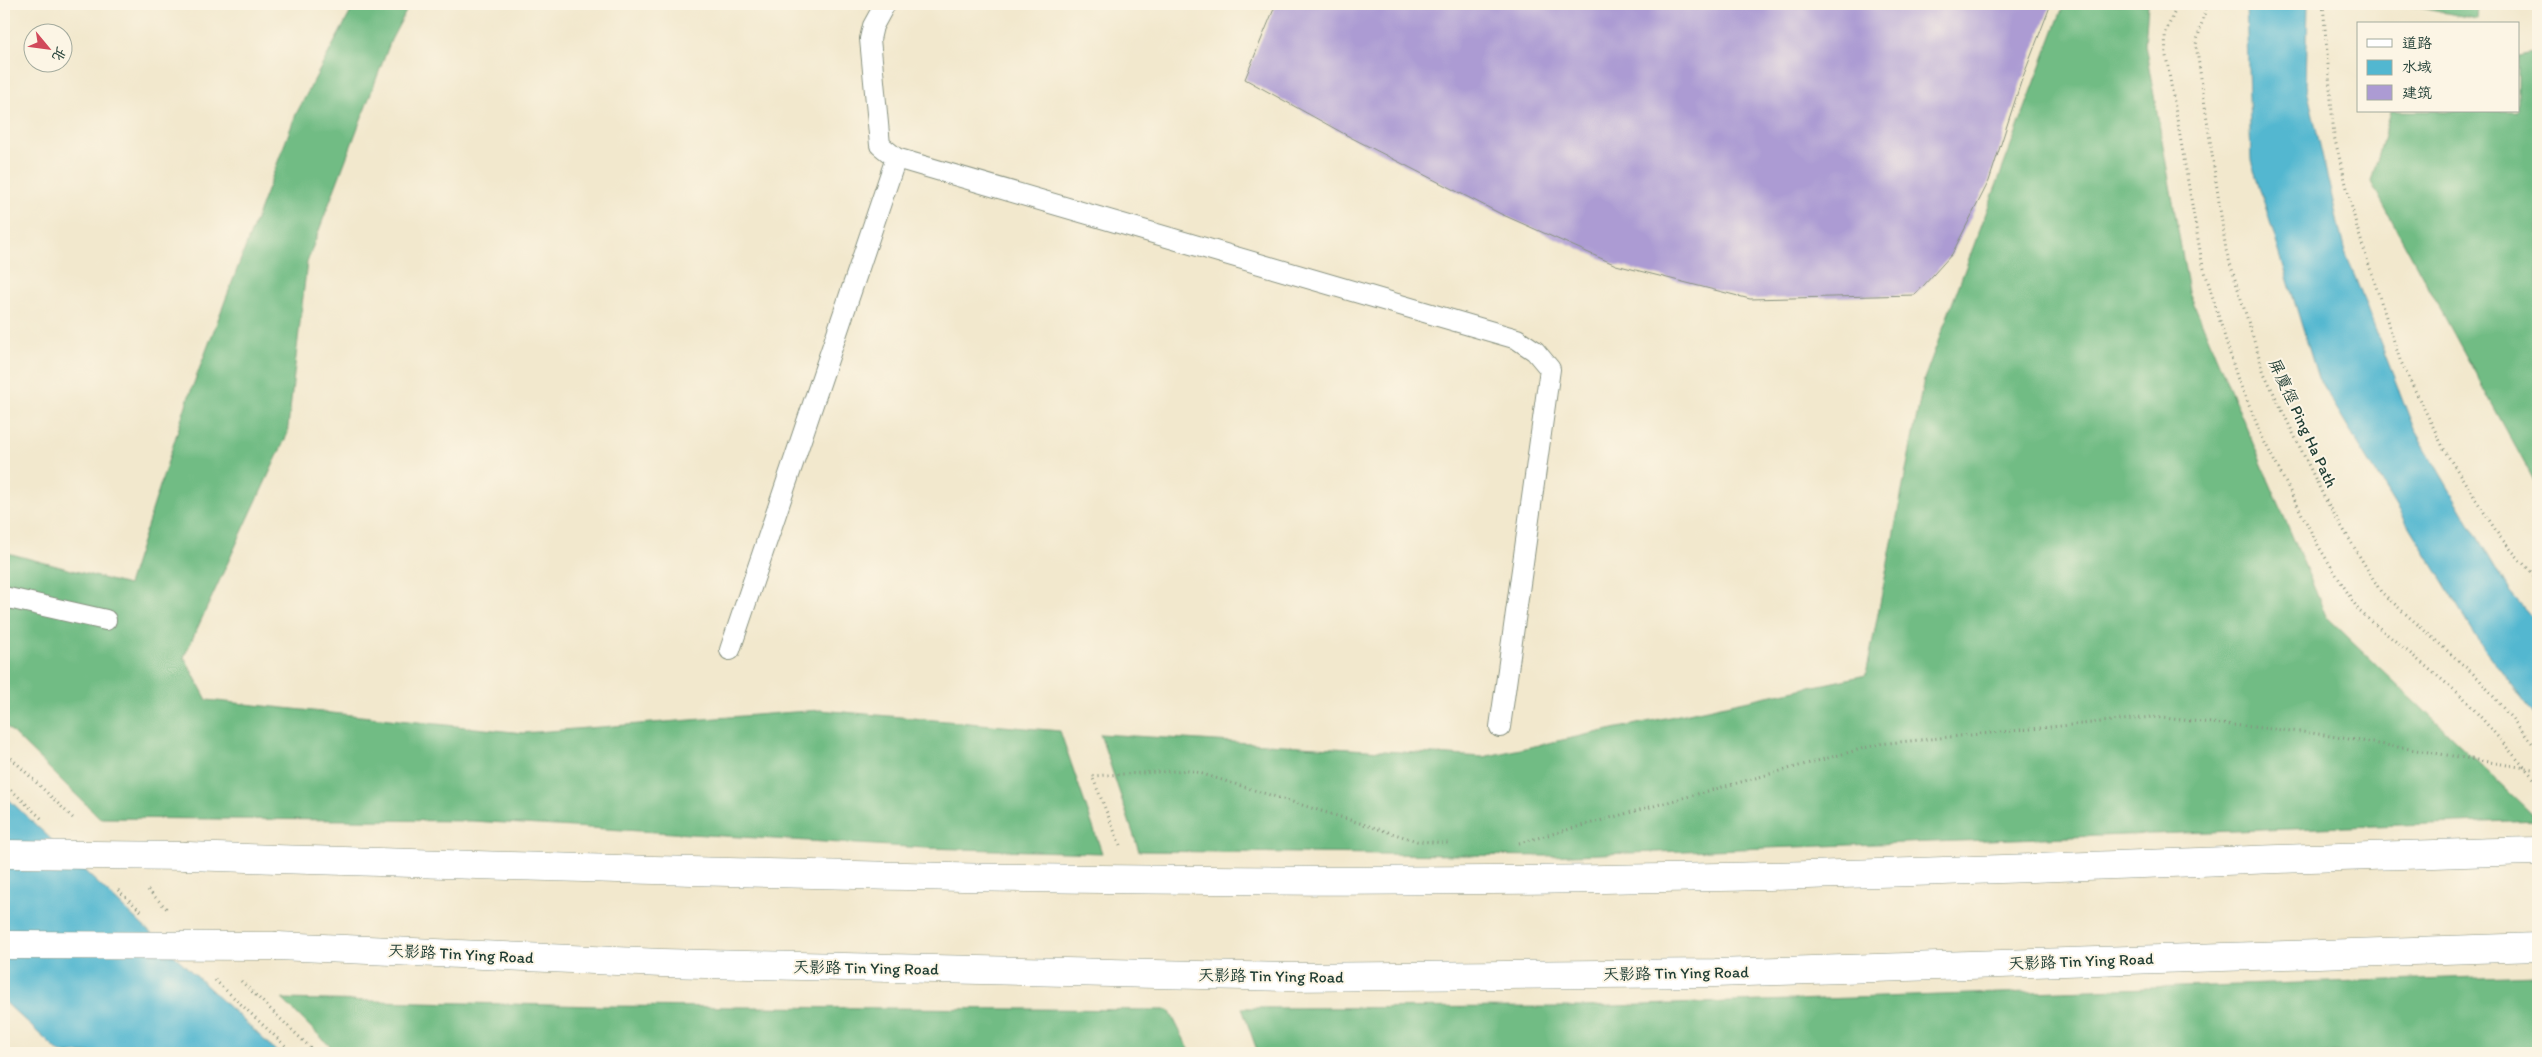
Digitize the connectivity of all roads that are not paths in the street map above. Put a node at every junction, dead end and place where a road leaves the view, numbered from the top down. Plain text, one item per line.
1 (885, 4) edge
2 (896, 158) junction
3 (4, 598) edge
4 (106, 620) dead end
5 (730, 650) dead end
6 (1500, 727) dead end
7 (2527, 851) edge
8 (4, 854) edge
9 (4, 945) edge
10 (2538, 947) edge

1 - 2 lane
2 - 5 lane
2 - 6 lane
3 - 4 lane
7 - 8 main road, bridge
9 - 10 main road, 天影路 Tin Ying Road, bridge

